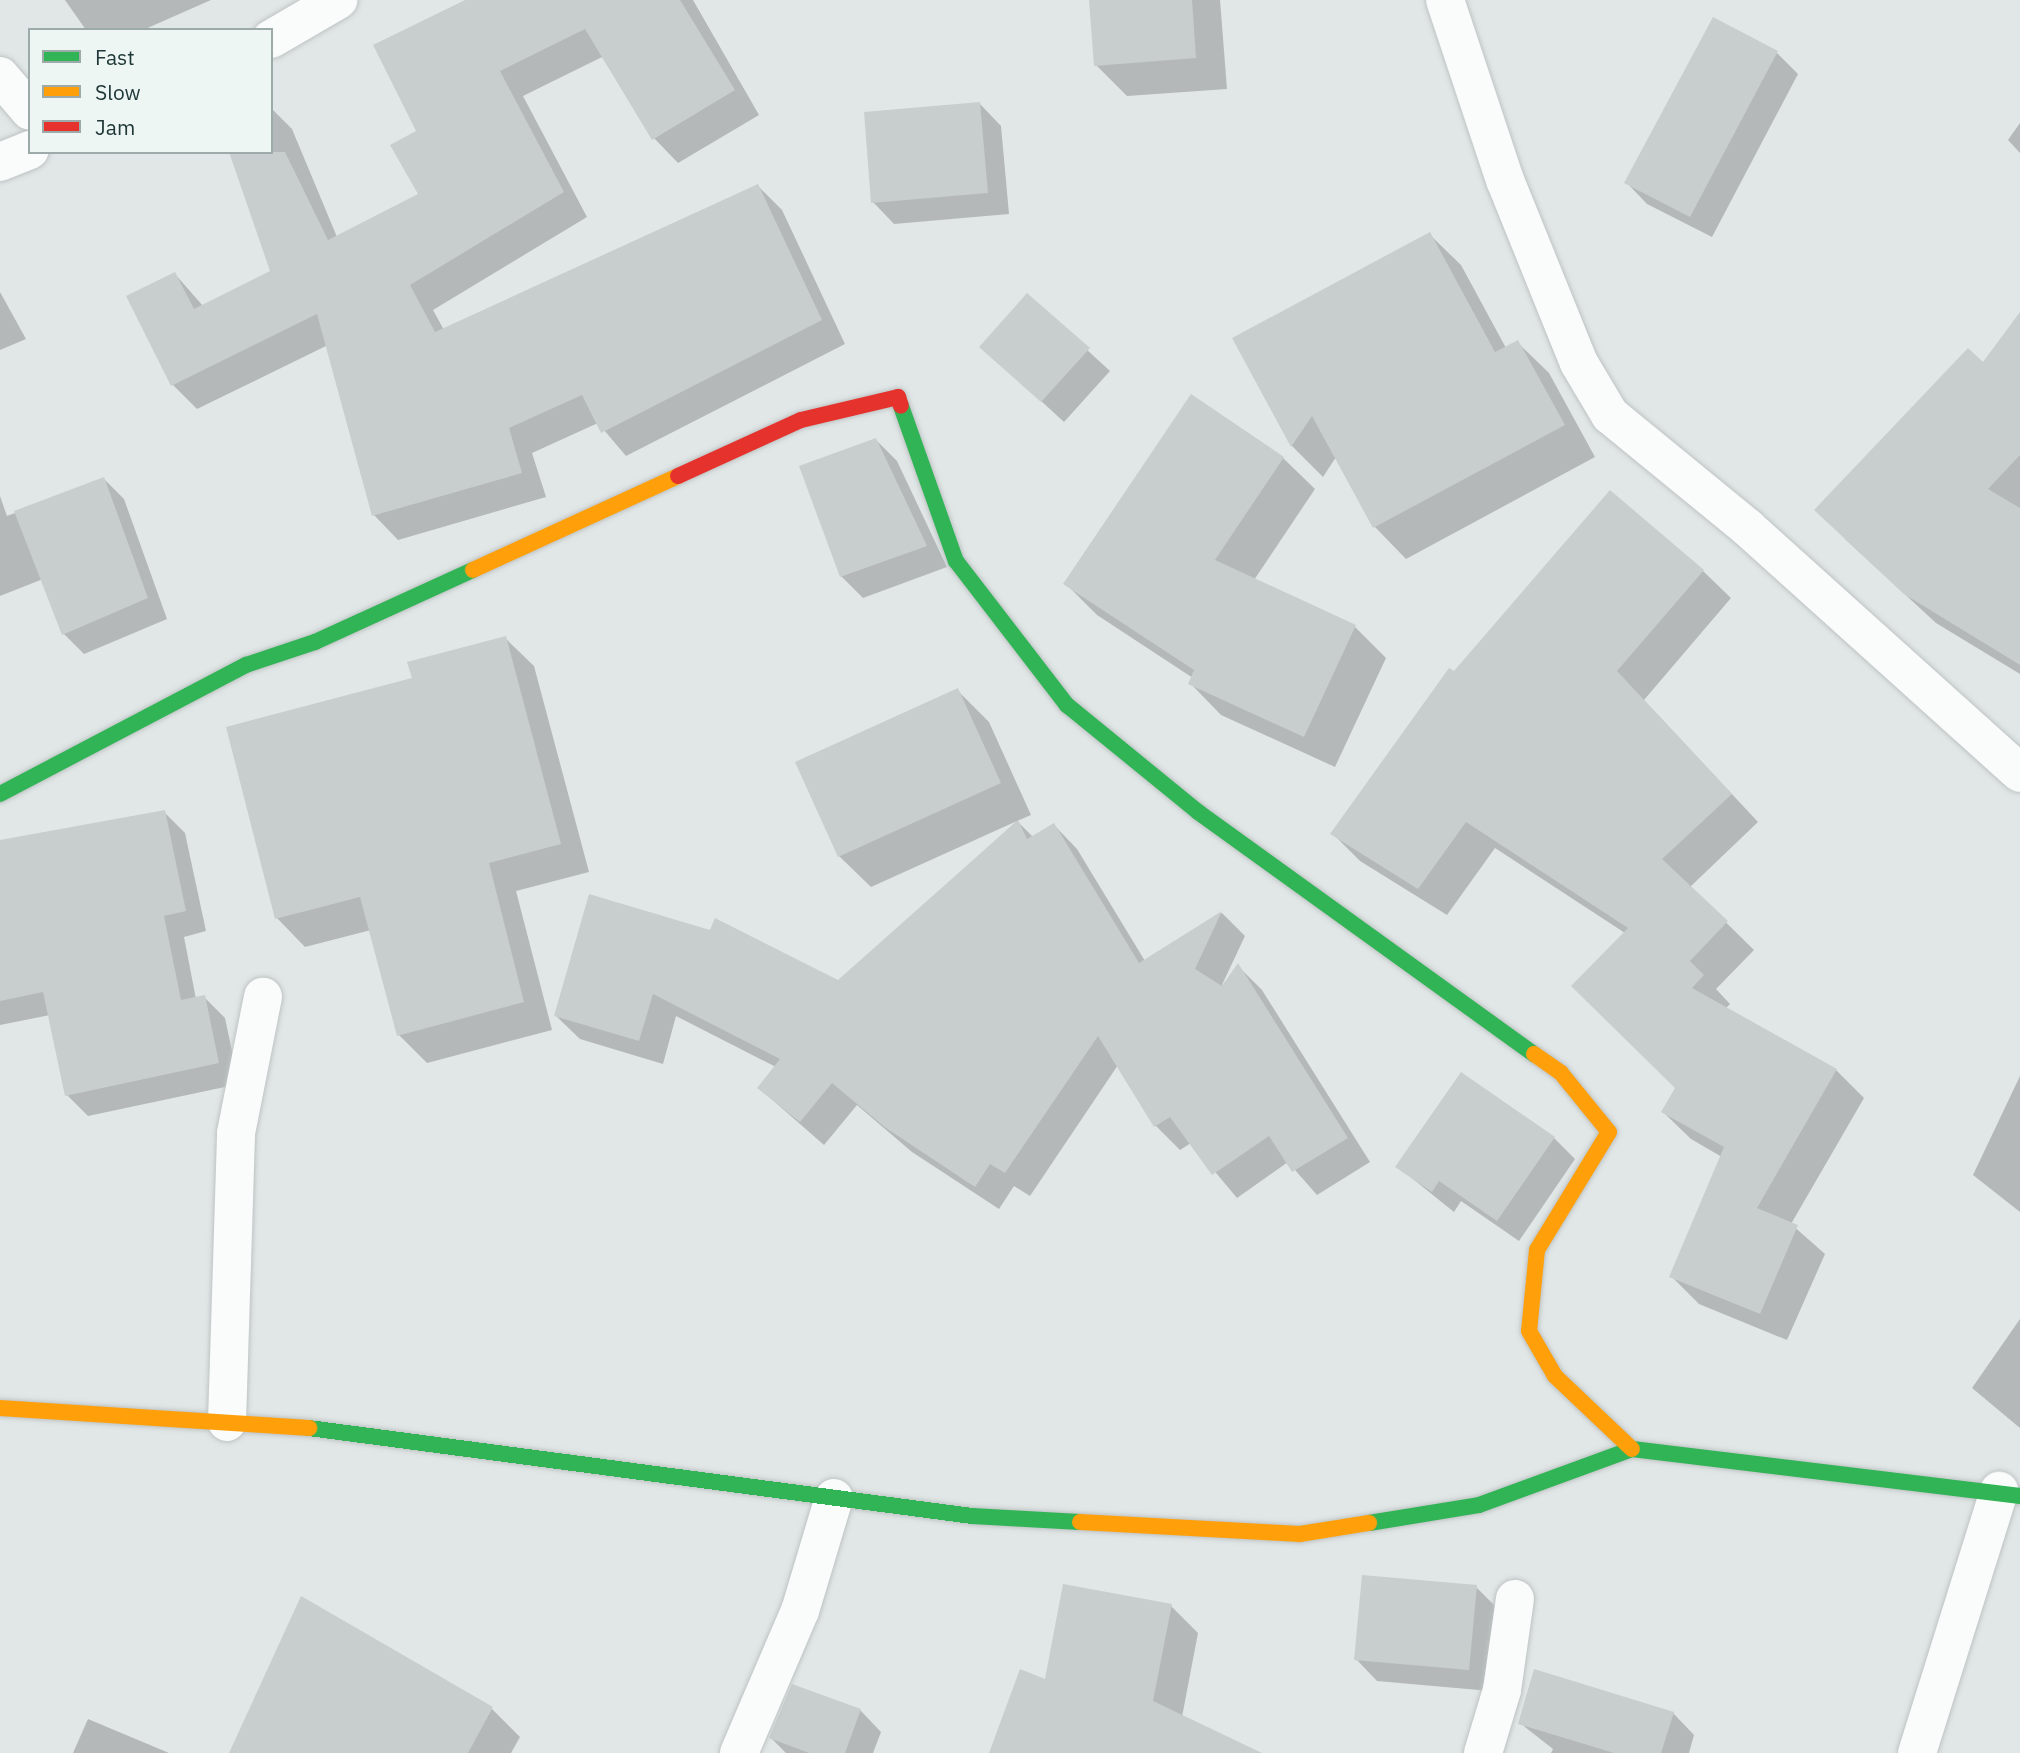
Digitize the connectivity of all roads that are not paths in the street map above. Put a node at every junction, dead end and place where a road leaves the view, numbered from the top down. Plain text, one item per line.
1 (338, 0) edge
2 (1445, 0) edge
3 (273, 38) edge
4 (0, 76) edge
5 (28, 109) edge
6 (28, 151) edge
7 (0, 162) edge
8 (2020, 773) edge
9 (0, 794) edge
10 (263, 997) dead end
11 (0, 1408) edge
12 (227, 1422) junction
13 (1632, 1449) junction
14 (2009, 1493) edge
15 (834, 1498) junction
16 (1515, 1600) dead end
17 (739, 1753) edge
18 (1483, 1753) edge
19 (1917, 1753) edge

1 - 3 street
2 - 8 street
4 - 5 street
6 - 7 street
9 - 13 street
10 - 12 street
11 - 12 street
12 - 15 street
13 - 14 street
13 - 15 street
14 - 19 street
15 - 17 street
16 - 18 street

